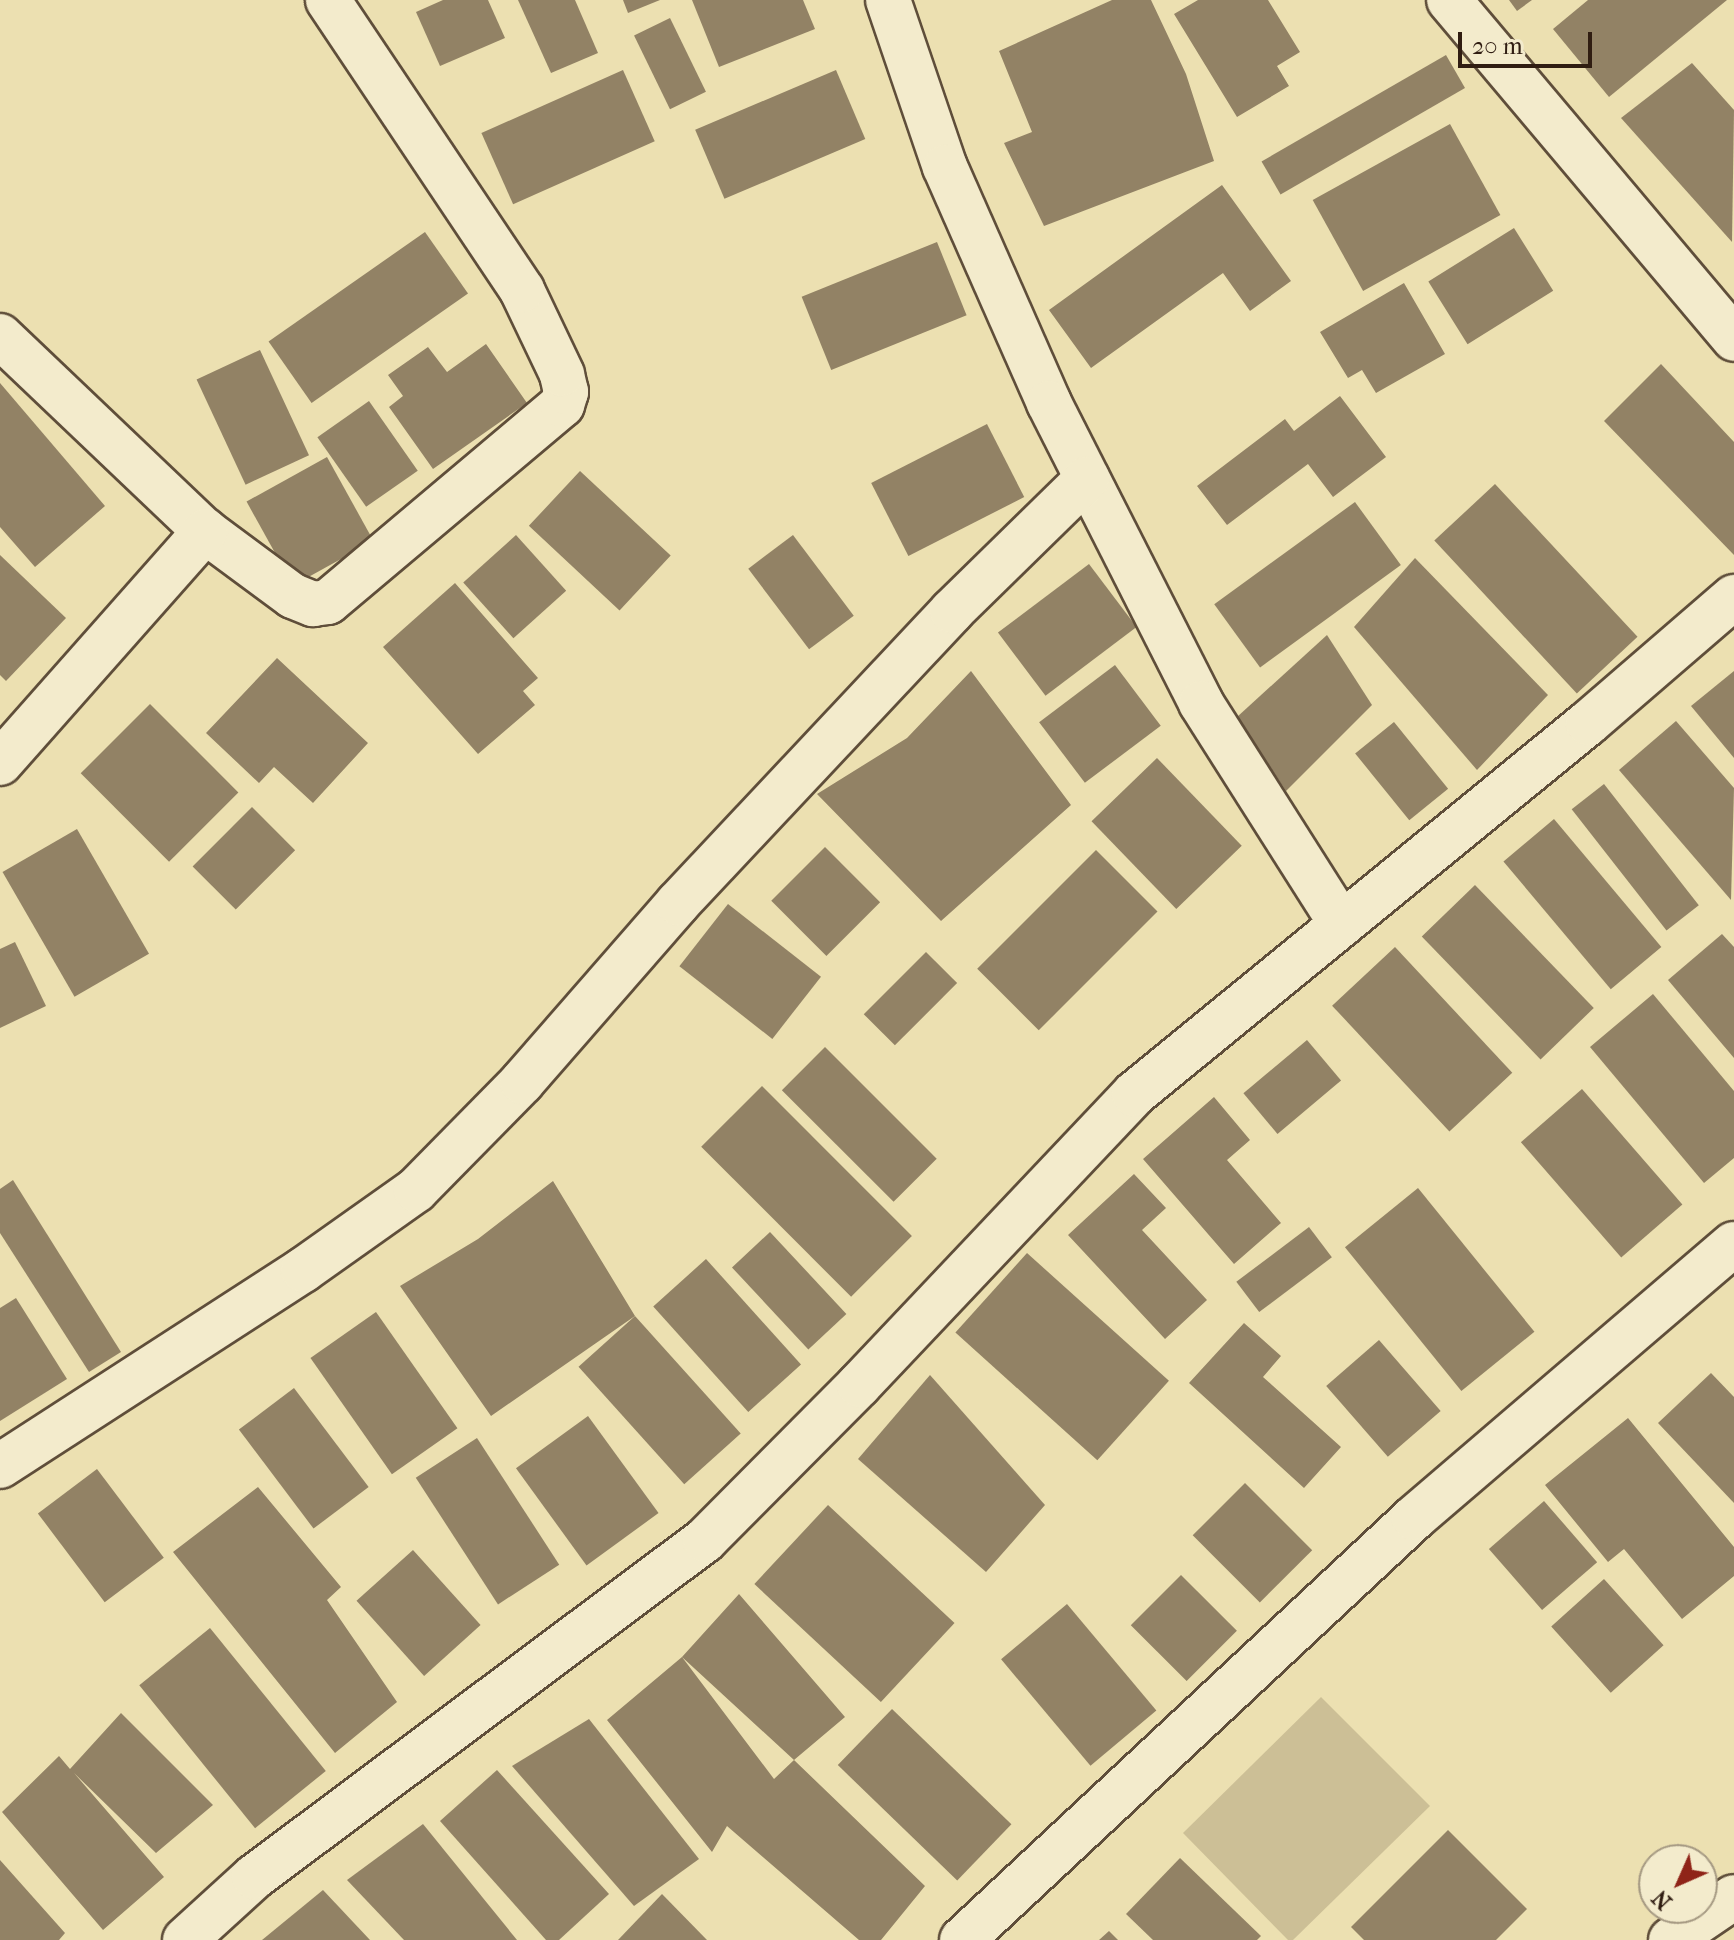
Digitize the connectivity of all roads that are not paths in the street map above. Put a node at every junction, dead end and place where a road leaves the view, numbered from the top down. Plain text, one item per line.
1 (328, 0) edge
2 (888, 0) edge
3 (1449, 0) edge
4 (0, 336) edge
5 (1734, 339) edge
6 (1087, 479) junction
7 (205, 531) junction
8 (1734, 597) edge
9 (0, 763) edge
10 (1341, 924) junction
11 (1734, 1244) edge
12 (0, 1466) edge
13 (1734, 1897) edge
14 (185, 1940) edge
15 (962, 1940) edge
16 (1671, 1940) edge

1 - 7 street
2 - 6 street
3 - 5 street
4 - 7 street
6 - 10 street
6 - 12 street
7 - 9 street
8 - 10 street
10 - 14 street
11 - 15 street
13 - 16 street

